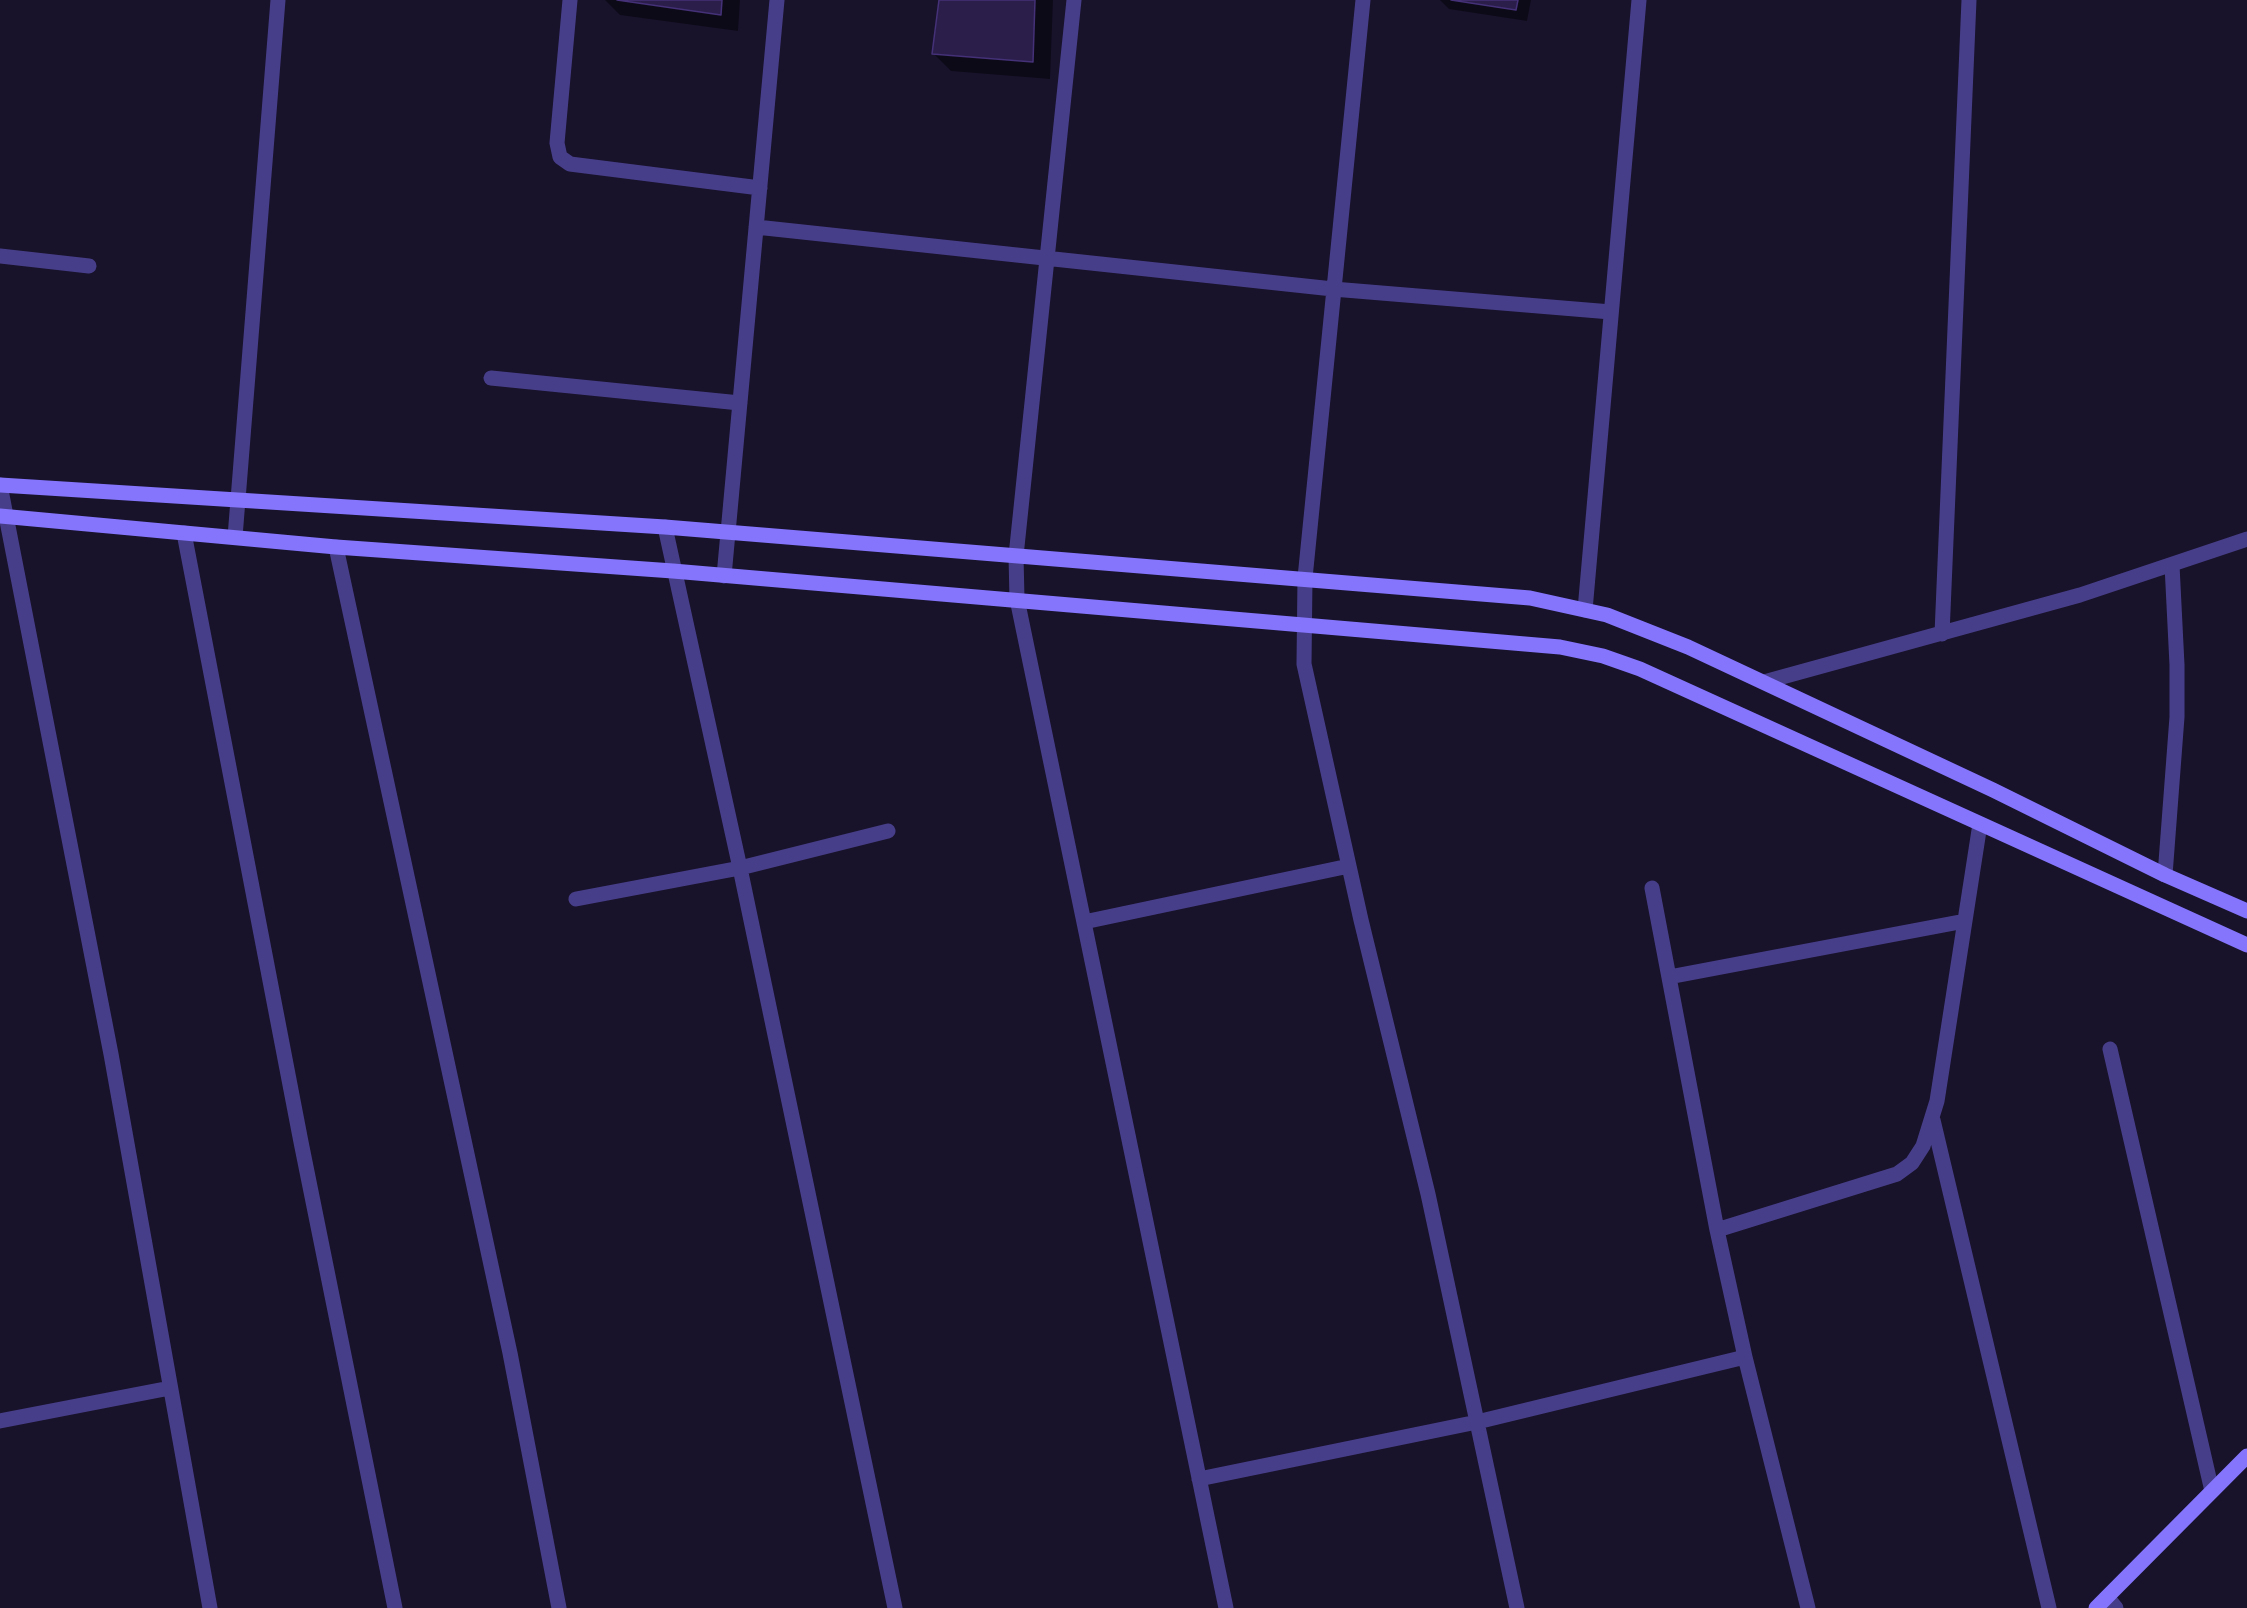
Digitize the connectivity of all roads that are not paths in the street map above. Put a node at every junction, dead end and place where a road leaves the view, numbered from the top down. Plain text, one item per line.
1 (278, 0) edge
2 (570, 0) edge
3 (777, 0) edge
4 (1074, 0) edge
5 (1363, 0) edge
6 (1639, 0) edge
7 (1969, 0) edge
8 (760, 188) junction
9 (756, 227) junction
10 (0, 256) edge
11 (1047, 257) junction
12 (89, 266) dead end
13 (1333, 289) junction
14 (1611, 312) junction
15 (491, 378) dead end
16 (740, 403) junction
17 (0, 484) edge
18 (239, 501) junction
19 (3, 516) edge
20 (664, 527) junction
21 (184, 533) junction
22 (728, 533) junction
23 (235, 537) junction
24 (2247, 539) edge
25 (336, 547) junction
26 (1016, 556) junction
27 (2172, 565) junction
28 (673, 571) junction
29 (724, 576) junction
30 (1305, 578) junction
31 (1017, 599) junction
32 (1585, 610) junction
33 (1303, 623) junction
34 (1942, 634) junction
35 (1764, 682) junction
36 (1980, 824) junction
37 (888, 831) dead end
38 (1349, 866) junction
39 (740, 868) junction
40 (2165, 875) junction
41 (1652, 888) dead end
42 (576, 899) dead end
43 (2247, 911) edge
44 (1965, 921) junction
45 (1084, 922) junction
46 (2247, 945) edge
47 (1668, 977) junction
48 (2110, 1049) dead end
49 (1933, 1119) junction
50 (1717, 1230) junction
51 (1745, 1357) junction
52 (170, 1388) junction
53 (0, 1421) edge
54 (1477, 1422) junction
55 (2247, 1456) edge
56 (1199, 1479) junction
57 (2212, 1491) junction
58 (2112, 1602) edge
59 (210, 1608) edge
60 (395, 1608) edge
61 (559, 1608) edge
62 (894, 1608) edge
63 (1226, 1608) edge
64 (1517, 1608) edge
65 (1808, 1608) edge
66 (2049, 1608) edge
67 (2096, 1608) edge

1 - 18 street
2 - 8 street
3 - 8 street
4 - 11 street
5 - 13 street
6 - 14 street
7 - 34 street
8 - 9 street
9 - 11 street
9 - 16 street
10 - 12 street
11 - 13 street
11 - 26 street
13 - 14 street
13 - 30 street
14 - 32 street
15 - 16 street
16 - 22 street
17 - 18 main road
17 - 19 street
18 - 20 main road
18 - 23 street
19 - 21 main road
19 - 52 street
20 - 22 main road
20 - 28 street
21 - 23 main road
21 - 60 street
22 - 26 main road
22 - 29 street
23 - 25 main road
24 - 27 street
25 - 28 main road
25 - 61 street
26 - 30 main road
26 - 31 street
27 - 34 street
27 - 40 street
28 - 29 main road
28 - 39 street
29 - 31 main road
30 - 32 main road
30 - 33 street
31 - 33 main road
31 - 45 street
32 - 35 main road
33 - 36 main road
33 - 38 street
34 - 35 street
35 - 40 main road
36 - 44 street
36 - 46 main road
37 - 39 street
38 - 45 street
38 - 54 street
39 - 42 street
39 - 62 street
40 - 43 main road
41 - 47 street
44 - 47 street
44 - 49 street
45 - 56 street
47 - 50 street
48 - 57 street
49 - 50 street
49 - 66 street
50 - 51 street
51 - 54 street
51 - 65 street
52 - 53 street
52 - 59 street
54 - 56 street
54 - 64 street
55 - 57 main road
56 - 63 street
57 - 58 main road
58 - 67 main road

